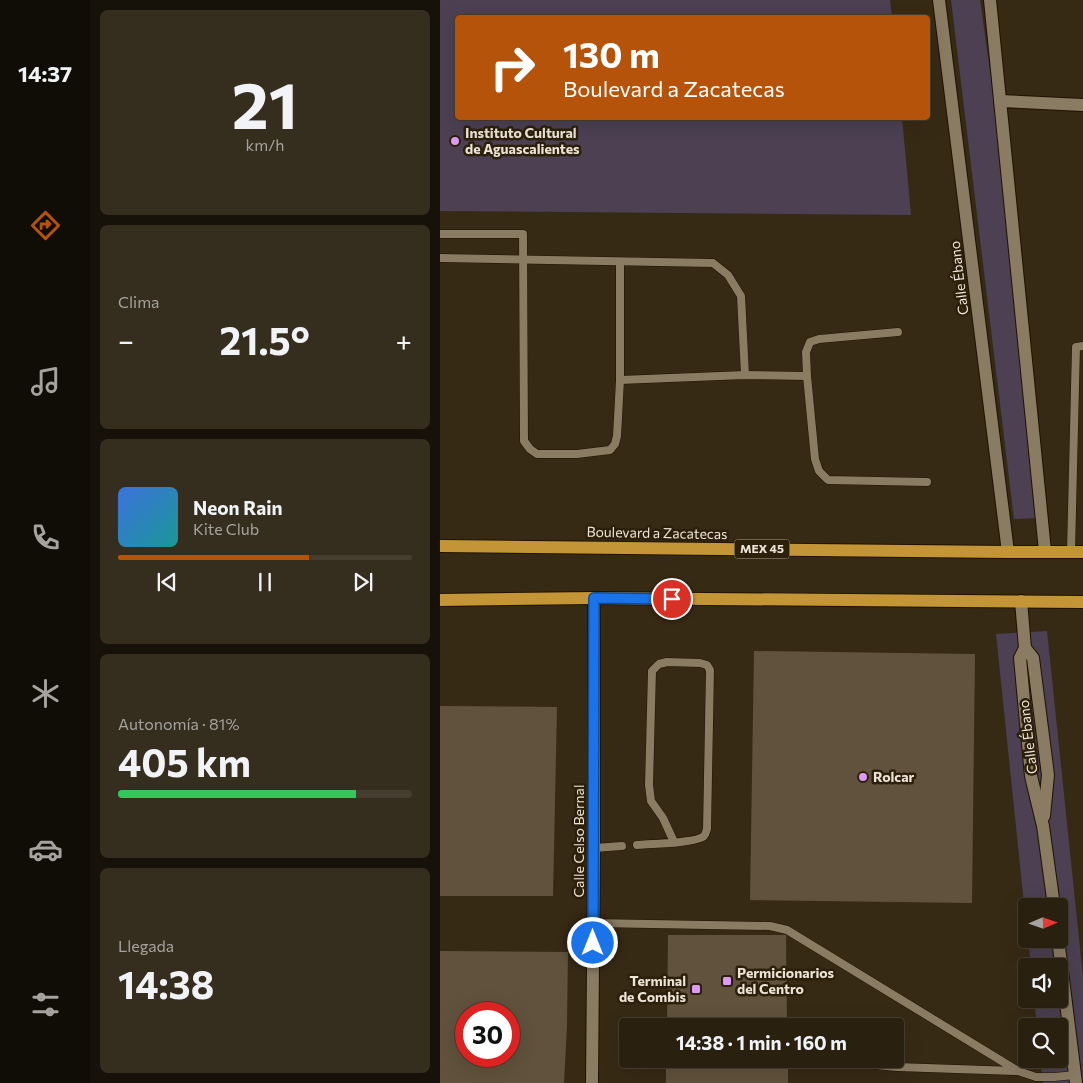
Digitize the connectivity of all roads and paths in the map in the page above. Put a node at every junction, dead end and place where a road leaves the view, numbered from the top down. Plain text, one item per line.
1 (939, 0) edge
2 (990, 0) edge
3 (1000, 101) junction
4 (1083, 105) edge
5 (440, 234) edge
6 (440, 258) edge
7 (523, 260) junction
8 (620, 262) junction
9 (898, 332) dead end
10 (1083, 346) edge
11 (745, 375) junction
12 (807, 376) junction
13 (620, 380) junction
14 (927, 482) dead end
15 (440, 546) edge
16 (1045, 551) junction
17 (1008, 552) junction
18 (1077, 552) edge
19 (594, 598) junction
20 (440, 600) edge
21 (1021, 601) junction
22 (1083, 602) edge
23 (674, 842) junction
24 (636, 845) dead end
25 (622, 846) dead end
26 (594, 848) junction
27 (1053, 898) edge
28 (594, 923) junction
29 (1059, 948) edge
30 (904, 1067) edge
31 (1018, 1071) junction
32 (1078, 1077) edge
33 (592, 1083) edge

1 - 17 street, Calle Ébano
2 - 3 street
3 - 4 street
3 - 16 street
5 - 7 lane
6 - 7 lane
7 - 8 lane
7 - 13 lane
8 - 11 lane
8 - 13 lane
9 - 12 lane
10 - 18 lane
11 - 12 lane
11 - 13 lane
12 - 14 lane
15 - 17 main road, Boulevard a Zacatecas / MEX 45
16 - 17 main road, Boulevard a Zacatecas / MEX 45
16 - 18 main road, Boulevard a Zacatecas / MEX 45
19 - 20 main road
19 - 21 main road
19 - 26 street, Calle Celso Bernal
21 - 22 main road
21 - 27 street, Calle Ébano
23 - 23 lane
23 - 24 lane
25 - 26 lane
26 - 28 street, Calle Celso Bernal
28 - 31 lane
28 - 33 street, Calle Celso Bernal
29 - 32 street
30 - 31 lane
31 - 32 lane

